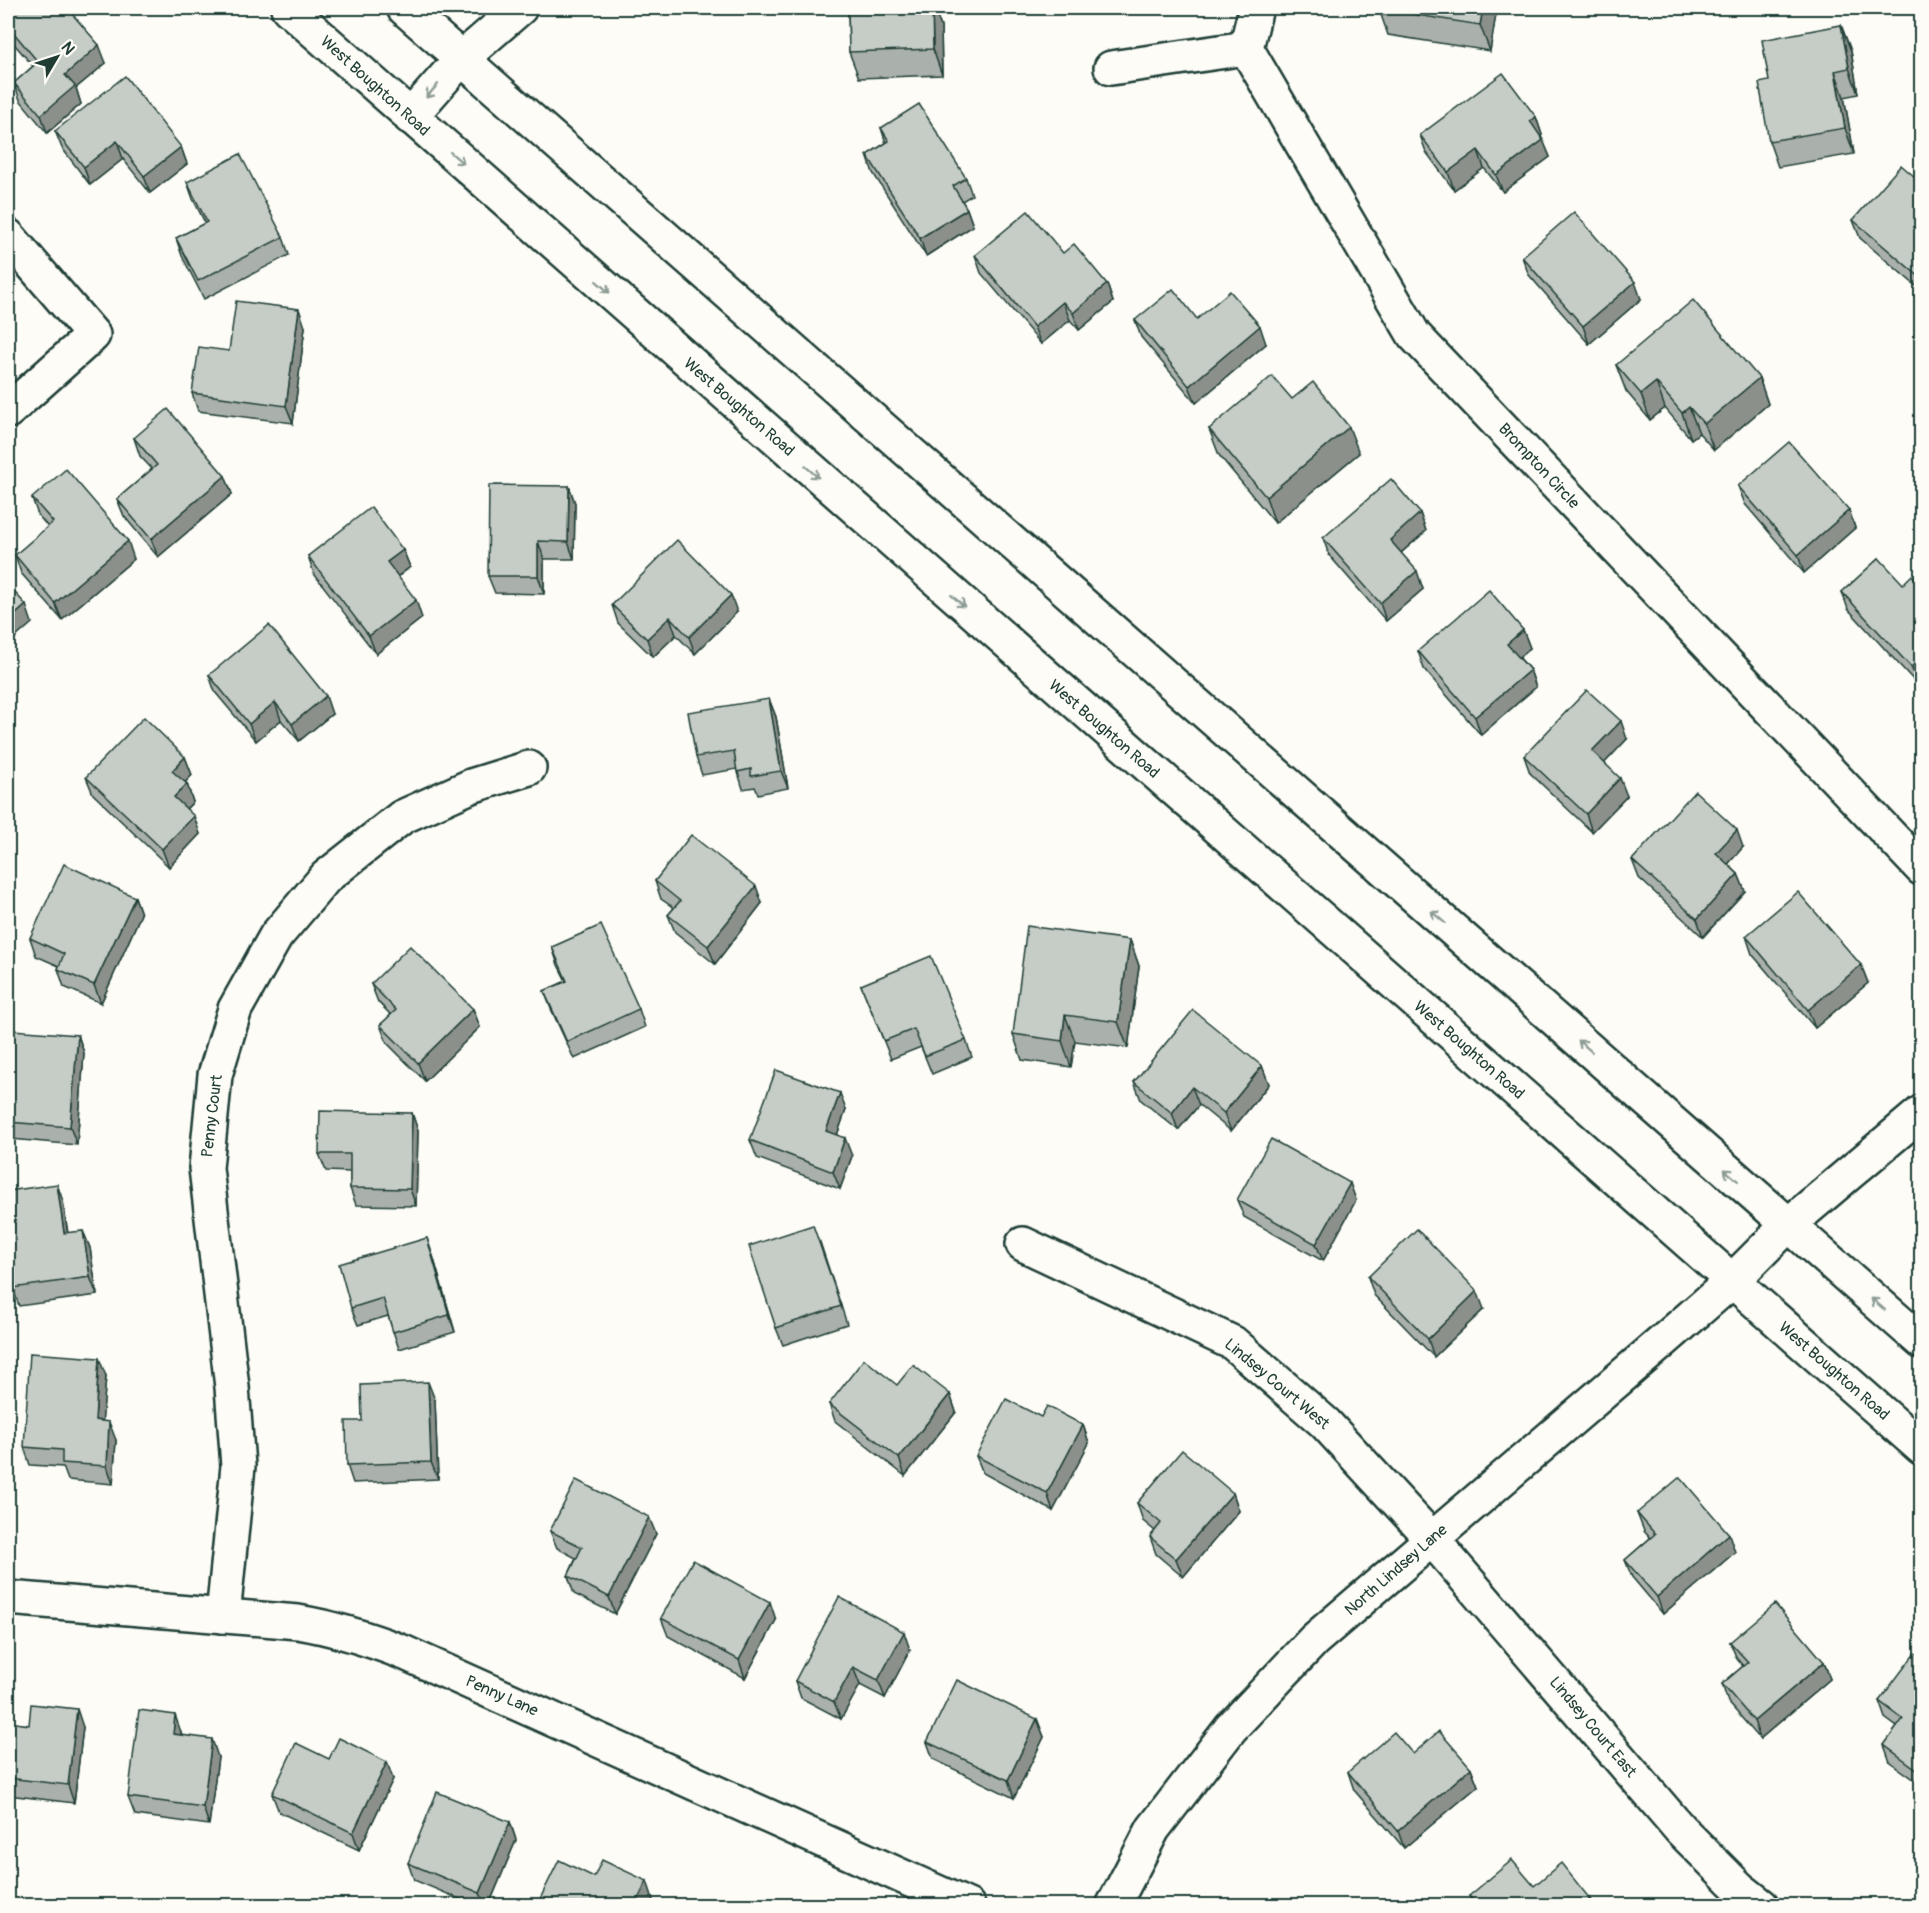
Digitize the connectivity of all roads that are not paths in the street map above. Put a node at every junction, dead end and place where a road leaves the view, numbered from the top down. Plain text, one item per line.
1 (288, 8) edge
2 (404, 8) edge
3 (520, 8) edge
4 (1256, 8) edge
5 (1246, 48) junction
6 (460, 59) junction
7 (1111, 68) dead end
8 (410, 117) junction
9 (8, 236) edge
10 (8, 411) edge
11 (529, 768) dead end
12 (1922, 869) edge
13 (1922, 1112) edge
14 (1788, 1225) junction
15 (1023, 1244) dead end
16 (1732, 1281) junction
17 (1922, 1342) edge
18 (1922, 1448) edge
19 (1432, 1539) junction
20 (8, 1598) edge
21 (223, 1616) junction
22 (968, 1905) edge
23 (1113, 1905) edge
24 (1762, 1905) edge

1 - 8 street, West Boughton Road
2 - 6 street
3 - 6 street
4 - 5 street
5 - 7 street
5 - 12 street, Brompton Circle
6 -> 8 street
14 -> 6 street
8 -> 16 street, West Boughton Road
9 - 10 street
11 - 21 street, Penny Court
13 - 14 street
14 - 16 street, North Lindsey Lane
17 -> 14 street
15 - 19 street, Lindsey Court West
16 - 18 street, West Boughton Road
16 - 19 street, North Lindsey Lane
19 - 23 street, North Lindsey Lane
19 - 24 street, Lindsey Court East
20 - 21 street, Penny Lane
21 - 22 street, Penny Lane

